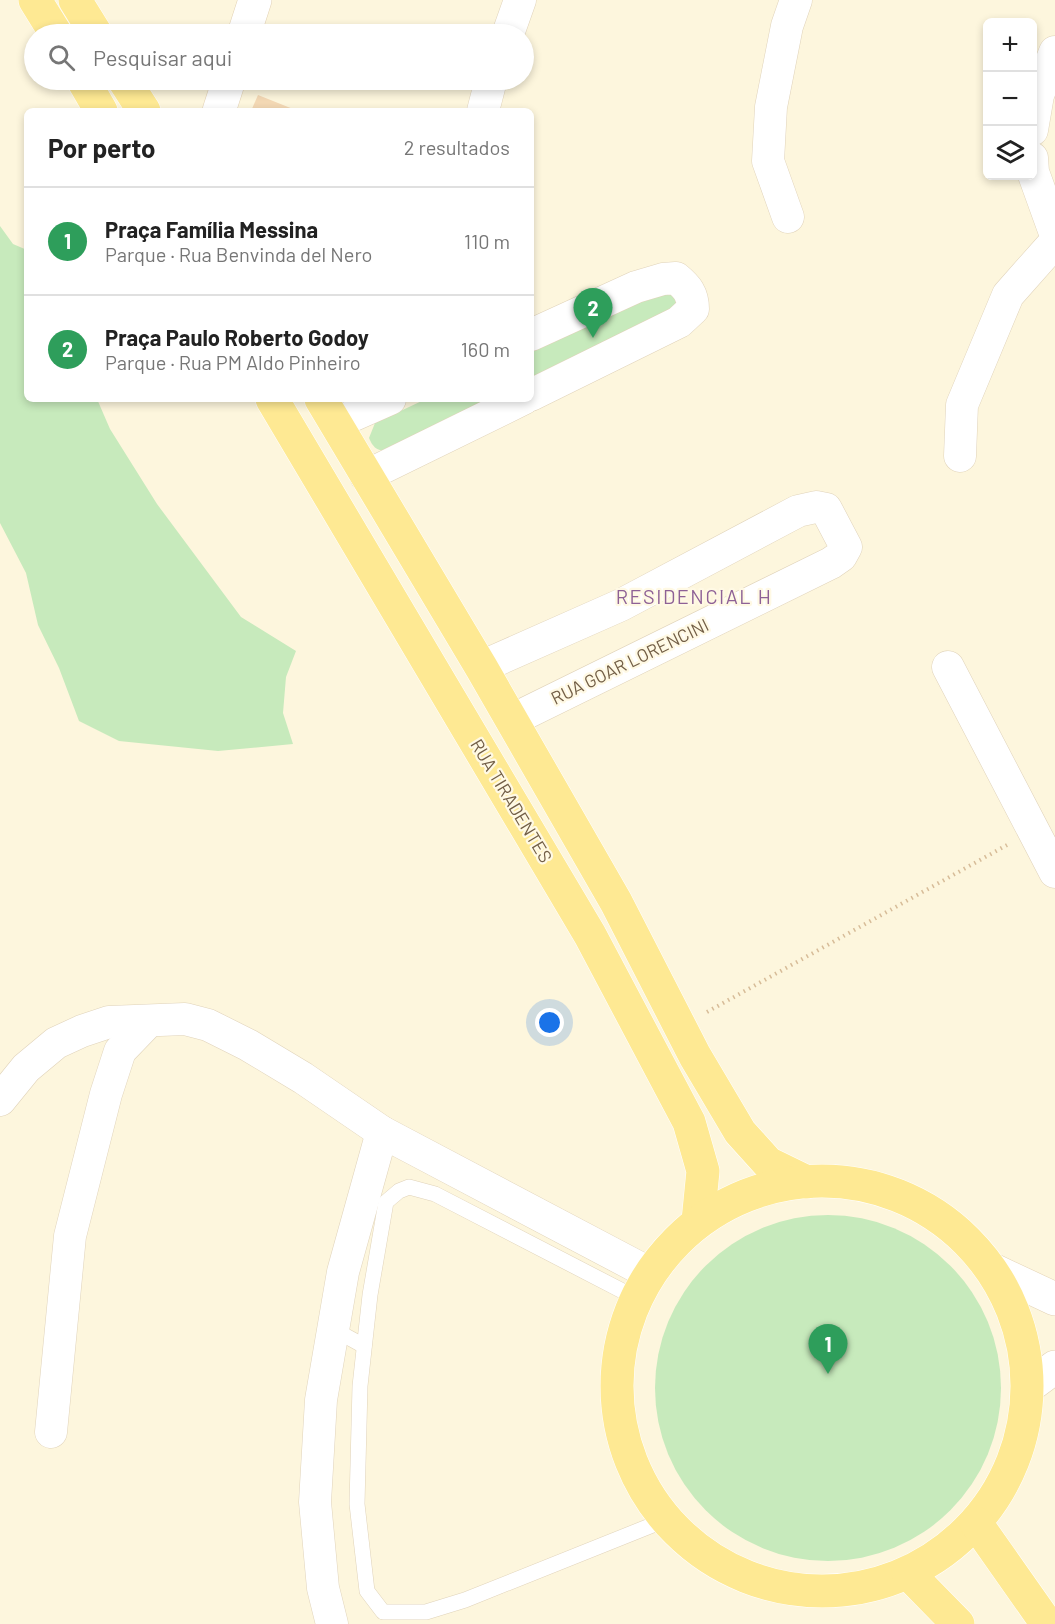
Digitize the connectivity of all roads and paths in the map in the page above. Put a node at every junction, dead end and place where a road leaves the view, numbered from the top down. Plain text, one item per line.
1 (35, 0) edge
2 (75, 0) edge
3 (520, 0) edge
4 (796, 0) edge
5 (50, 24) edge
6 (90, 24) edge
7 (512, 24) edge
8 (1055, 52) edge
9 (89, 90) edge
10 (130, 90) edge
11 (488, 90) edge
12 (99, 108) edge
13 (142, 108) edge
14 (484, 108) edge
15 (1033, 126) edge
16 (1036, 180) edge
17 (788, 217) dead end
18 (1055, 233) edge
19 (1055, 243) edge
20 (534, 334) edge
21 (534, 394) edge
22 (274, 402) edge
23 (375, 402) edge
24 (517, 402) edge
25 (329, 411) edge
26 (960, 456) dead end
27 (366, 476) junction
28 (481, 667) junction
29 (948, 667) dead end
30 (512, 720) junction
31 (1033, 831) junction
32 (1055, 872) edge
33 (148, 1022) junction
34 (680, 1027) junction
35 (0, 1100) edge
36 (382, 1132) junction
37 (807, 1182) junction
38 (698, 1221) junction
39 (991, 1269) junction
40 (644, 1286) junction
41 (1055, 1299) edge
42 (333, 1329) junction
43 (364, 1346) junction
44 (1055, 1367) edge
45 (1028, 1387) junction
46 (51, 1432) dead end
47 (664, 1520) junction
48 (976, 1523) junction
49 (908, 1573) junction
50 (332, 1624) edge
51 (958, 1624) edge
52 (1047, 1624) edge

1 - 5 main road
2 - 6 main road
3 - 7 street
4 - 17 street
8 - 15 street
9 - 12 main road
10 - 13 main road
11 - 14 street
16 - 18 street
19 - 26 street
20 - 21 street
22 - 38 main road, RUA TIRADENTES
23 - 25 street
24 - 27 street
25 - 27 main road
27 - 28 main road
28 - 30 main road
28 - 30 street, RUA GOAR LORENCINI
29 - 31 street
30 - 34 main road
31 - 32 street
31 - 34 path
33 - 35 street
33 - 36 street
33 - 46 street
34 - 37 main road
36 - 40 street
36 - 42 street
37 - 38 main road
37 - 39 main road
38 - 40 main road
39 - 41 street
39 - 45 main road
40 - 43 lane
40 - 47 main road
42 - 43 lane
42 - 50 street
43 - 47 lane
44 - 45 street
45 - 48 main road
47 - 49 main road
48 - 49 main road
48 - 52 main road
49 - 51 main road

